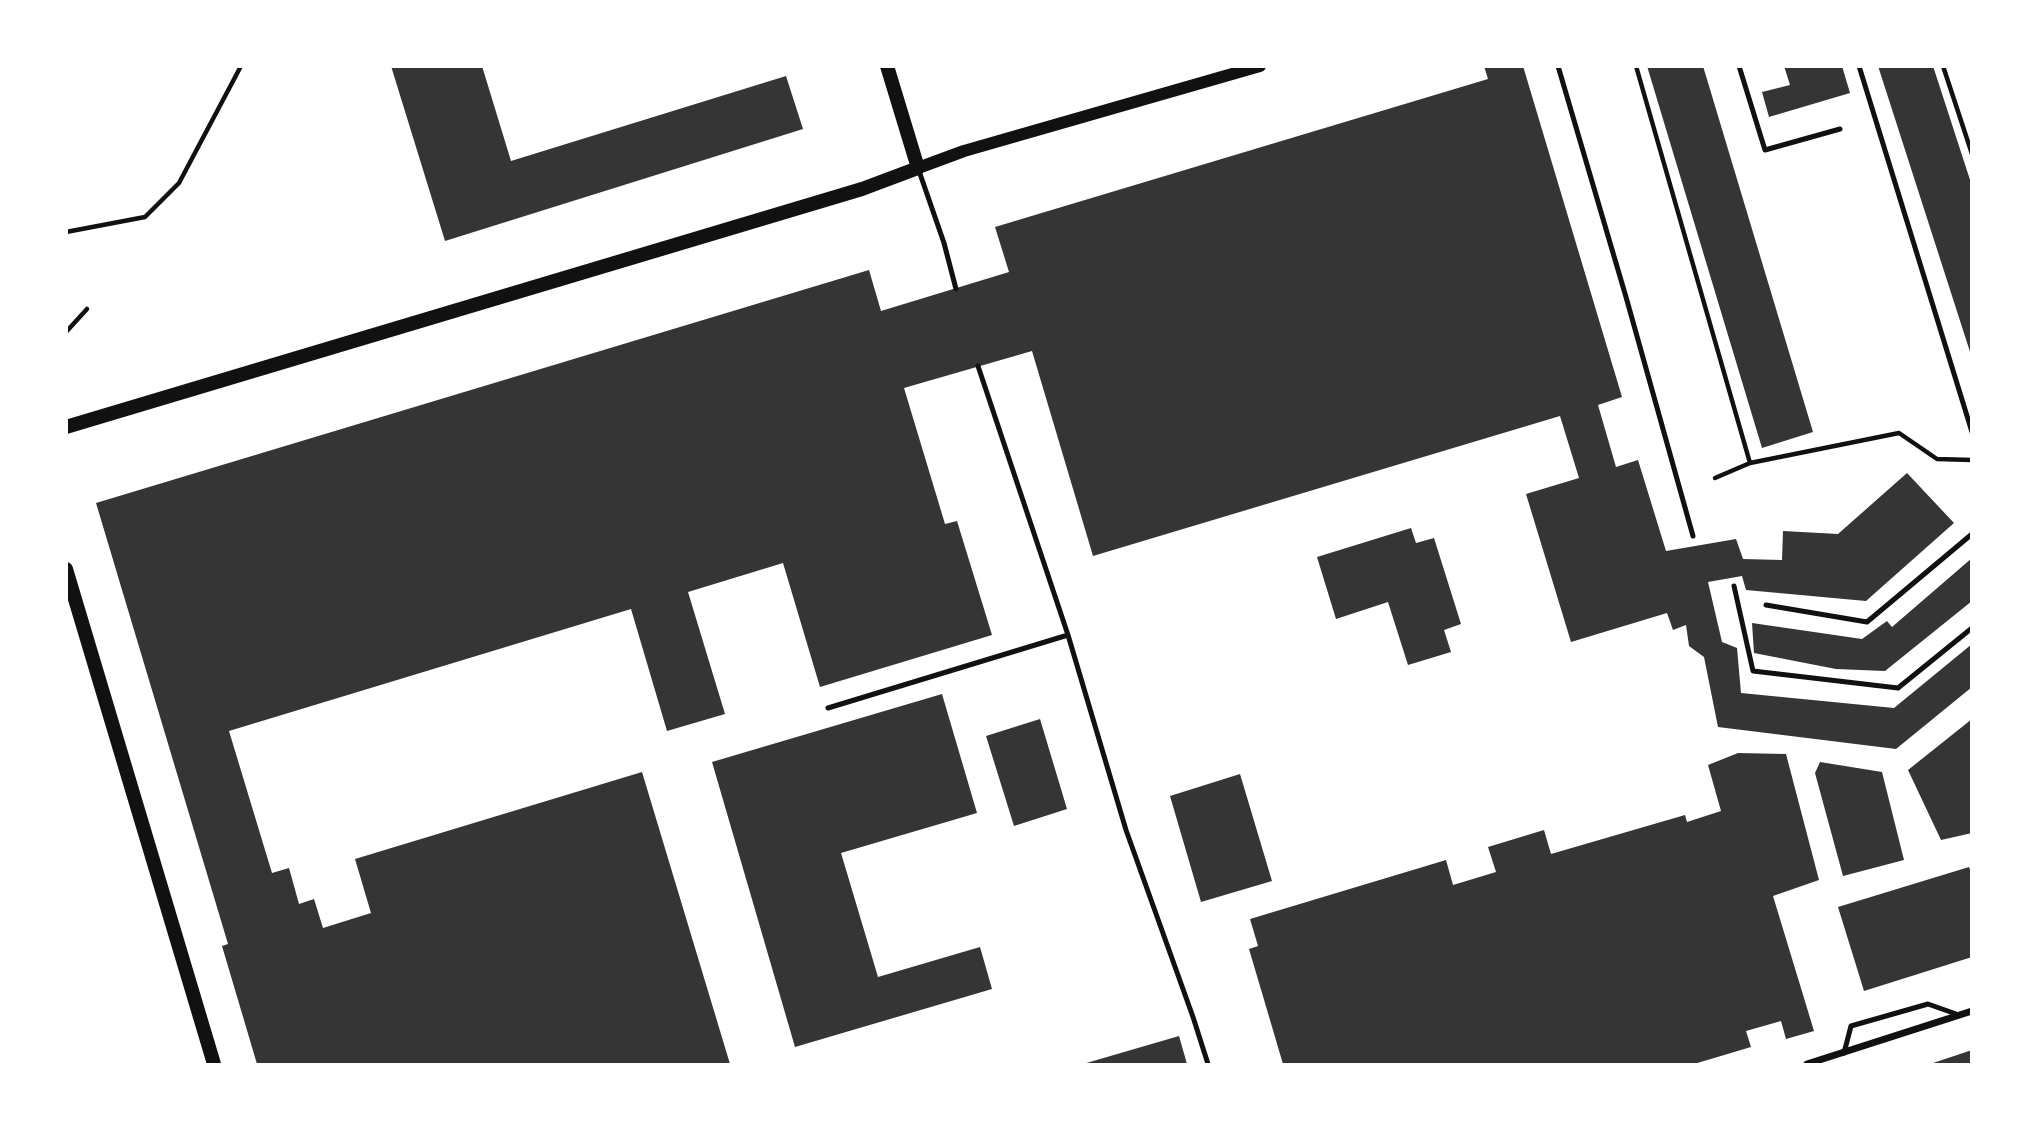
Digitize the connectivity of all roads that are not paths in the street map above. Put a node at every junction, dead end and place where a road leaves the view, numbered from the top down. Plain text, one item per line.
1 (887, 66) edge
2 (1260, 66) edge
3 (1558, 66) edge
4 (1739, 66) edge
5 (1859, 66) edge
6 (1840, 129) dead end
7 (918, 169) junction
8 (956, 289) dead end
9 (978, 366) dead end
10 (66, 427) edge
11 (1972, 432) edge
12 (1972, 534) edge
13 (1693, 536) dead end
14 (66, 569) edge
15 (1734, 586) dead end
16 (1766, 606) dead end
17 (1972, 628) edge
18 (1068, 635) junction
19 (828, 708) dead end
20 (1972, 1011) edge
21 (1959, 1015) junction
22 (1844, 1053) junction
23 (214, 1065) edge
24 (1208, 1065) edge
25 (1807, 1065) edge

1 - 7 main road
2 - 7 street
3 - 13 lane
4 - 6 lane
5 - 11 lane
7 - 8 lane
7 - 10 main road
9 - 18 lane
12 - 16 lane
14 - 23 main road
15 - 17 lane
18 - 19 lane
18 - 24 lane
20 - 21 street
21 - 22 street
21 - 22 lane
22 - 25 street

